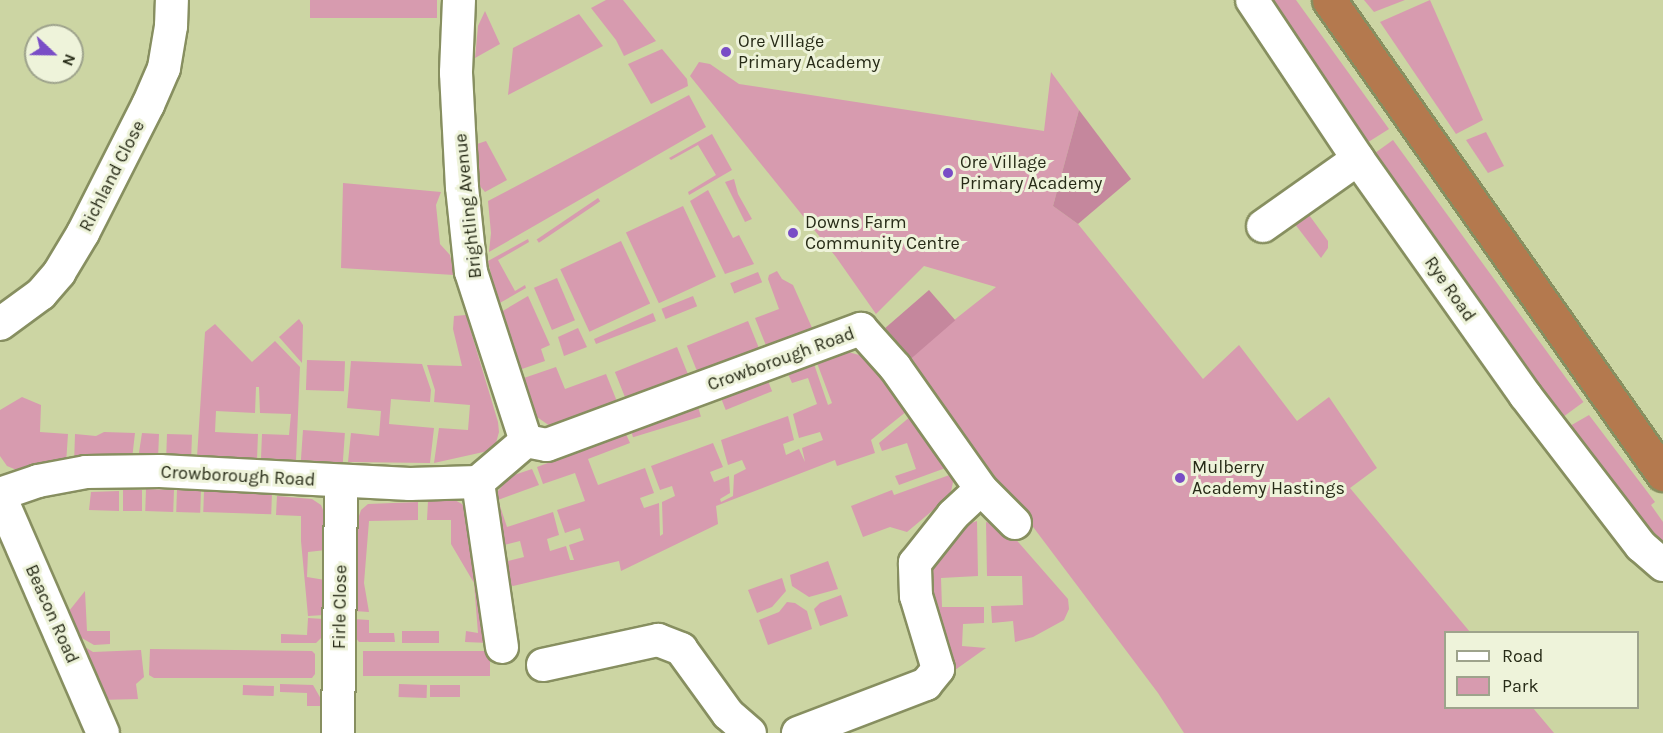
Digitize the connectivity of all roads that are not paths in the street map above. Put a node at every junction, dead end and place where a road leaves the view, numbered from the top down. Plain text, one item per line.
1 (172, 0) edge
2 (459, 0) edge
3 (1252, 0) edge
4 (1331, 1) edge
5 (1358, 159) junction
6 (1263, 226) dead end
7 (0, 324) edge
8 (526, 441) junction
9 (1663, 474) edge
10 (342, 481) junction
11 (478, 482) junction
12 (981, 489) junction
13 (0, 495) edge
14 (1015, 523) dead end
15 (1663, 566) edge
16 (502, 647) dead end
17 (543, 665) dead end
18 (103, 733) edge
19 (338, 733) edge
20 (750, 733) edge
21 (798, 733) edge

1 - 7 street, Richland Close
2 - 8 street, Brightling Avenue
3 - 5 street, Rye Road
4 - 9 highway
5 - 6 street
5 - 15 street, Rye Road
8 - 11 street
8 - 12 street, Crowborough Road
10 - 11 street, Crowborough Road
10 - 13 street, Crowborough Road
10 - 19 street, Firle Close
11 - 16 street
12 - 14 street, Crowborough Road
12 - 21 street
13 - 18 street, Beacon Road
17 - 20 street

